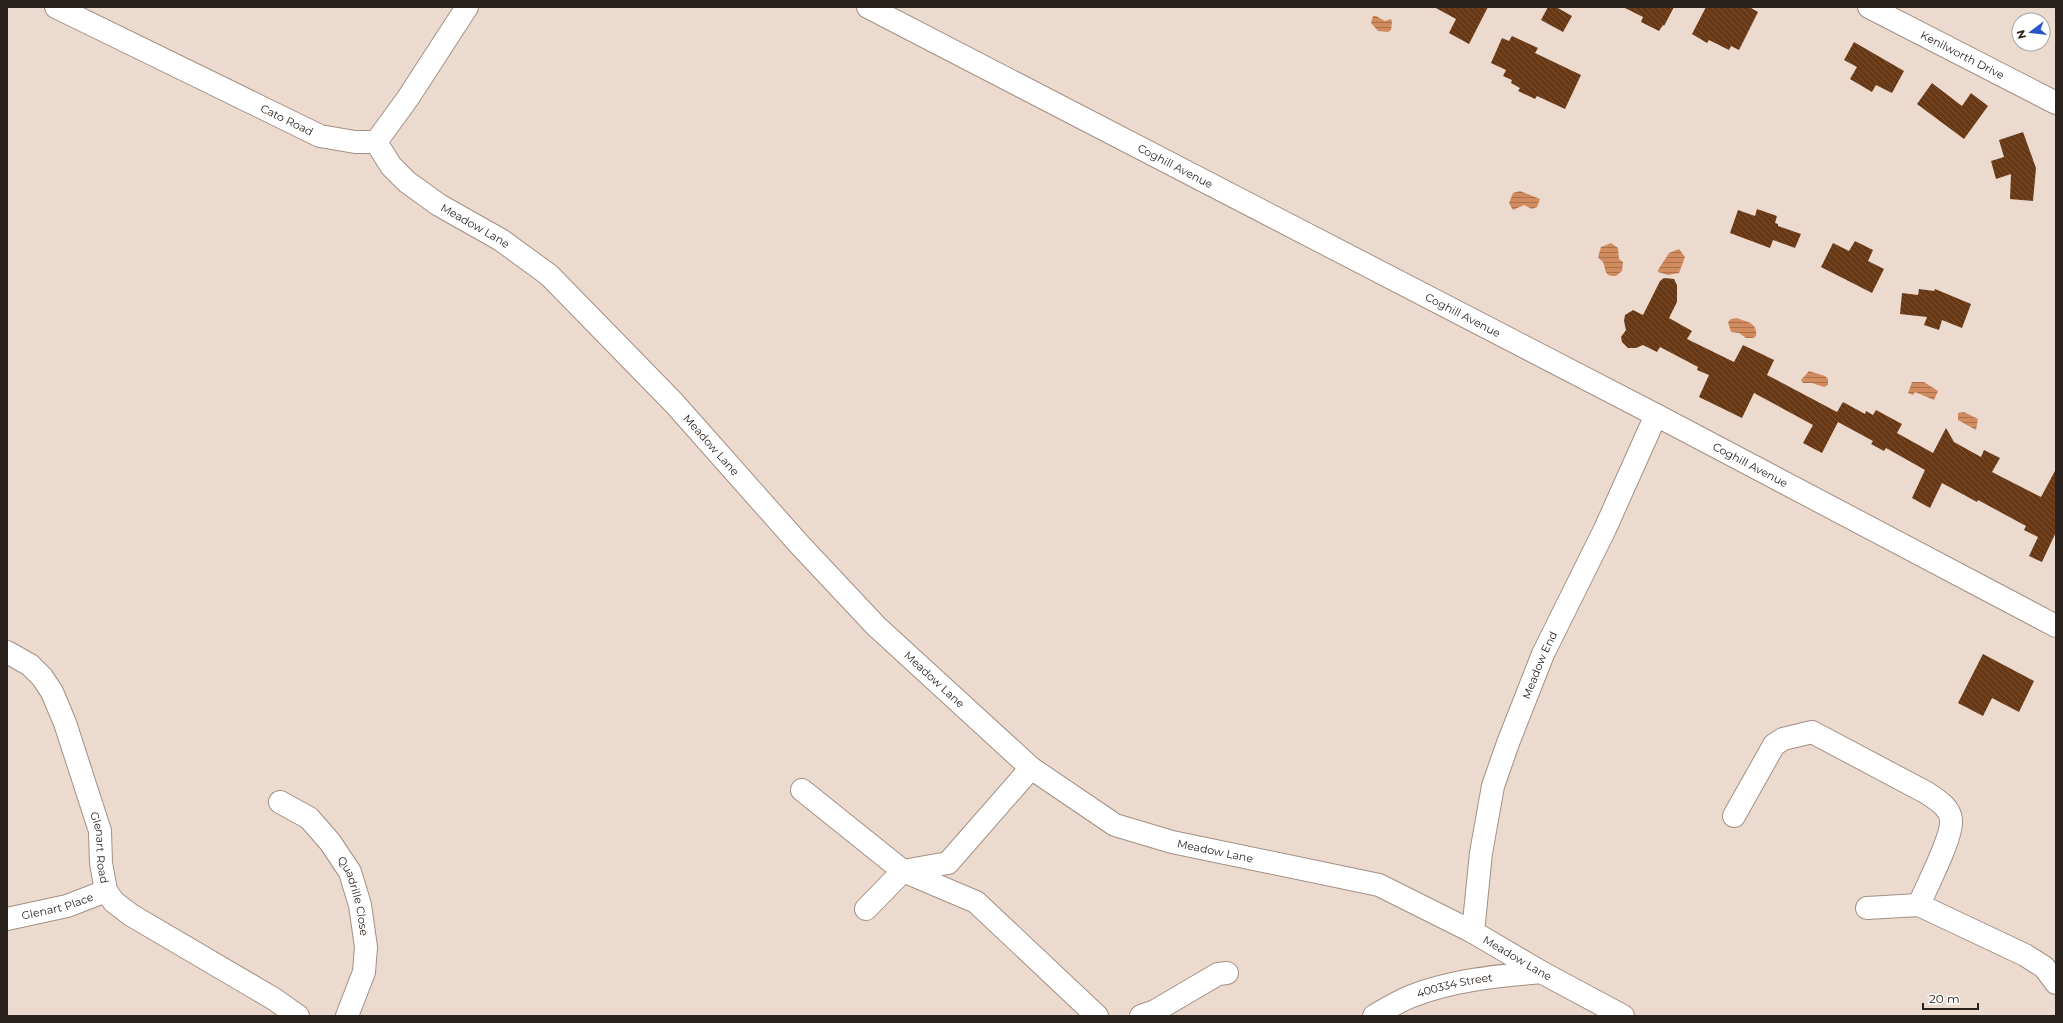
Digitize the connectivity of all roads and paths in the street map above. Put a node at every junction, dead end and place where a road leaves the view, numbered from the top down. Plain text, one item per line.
1 (56, 7) edge
2 (467, 7) edge
3 (868, 7) edge
4 (1869, 7) edge
5 (2056, 103) edge
6 (376, 142) junction
7 (1656, 415) junction
8 (2056, 626) edge
9 (7, 652) edge
10 (1031, 768) junction
11 (802, 790) dead end
12 (280, 802) dead end
13 (1734, 816) dead end
14 (903, 871) junction
15 (106, 891) junction
16 (1919, 905) junction
17 (1867, 908) dead end
18 (866, 909) dead end
19 (7, 919) edge
20 (1473, 932) junction
21 (1541, 972) junction
22 (1227, 973) dead end
23 (2056, 983) edge
24 (298, 1016) edge
25 (347, 1016) edge
26 (1097, 1016) edge
27 (1141, 1016) edge
28 (1374, 1016) edge
29 (1622, 1016) edge

1 - 6 street, Cato Road
2 - 6 street
3 - 7 street, Coghill Avenue
4 - 5 street, Kenilworth Drive
6 - 10 street, Meadow Lane
7 - 8 street, Coghill Avenue
7 - 20 street, Meadow End
9 - 15 street, Glenart Road
10 - 14 street
10 - 20 street, Meadow Lane
11 - 14 street
12 - 25 street, Quadrille Close
13 - 16 street
14 - 18 street
14 - 26 street
15 - 19 street, Glenart Place
15 - 24 street, Glenart Road
16 - 17 street
16 - 23 street
20 - 21 street, Meadow Lane
21 - 28 street, 400334 Street
21 - 29 street, Meadow Lane
22 - 27 street

